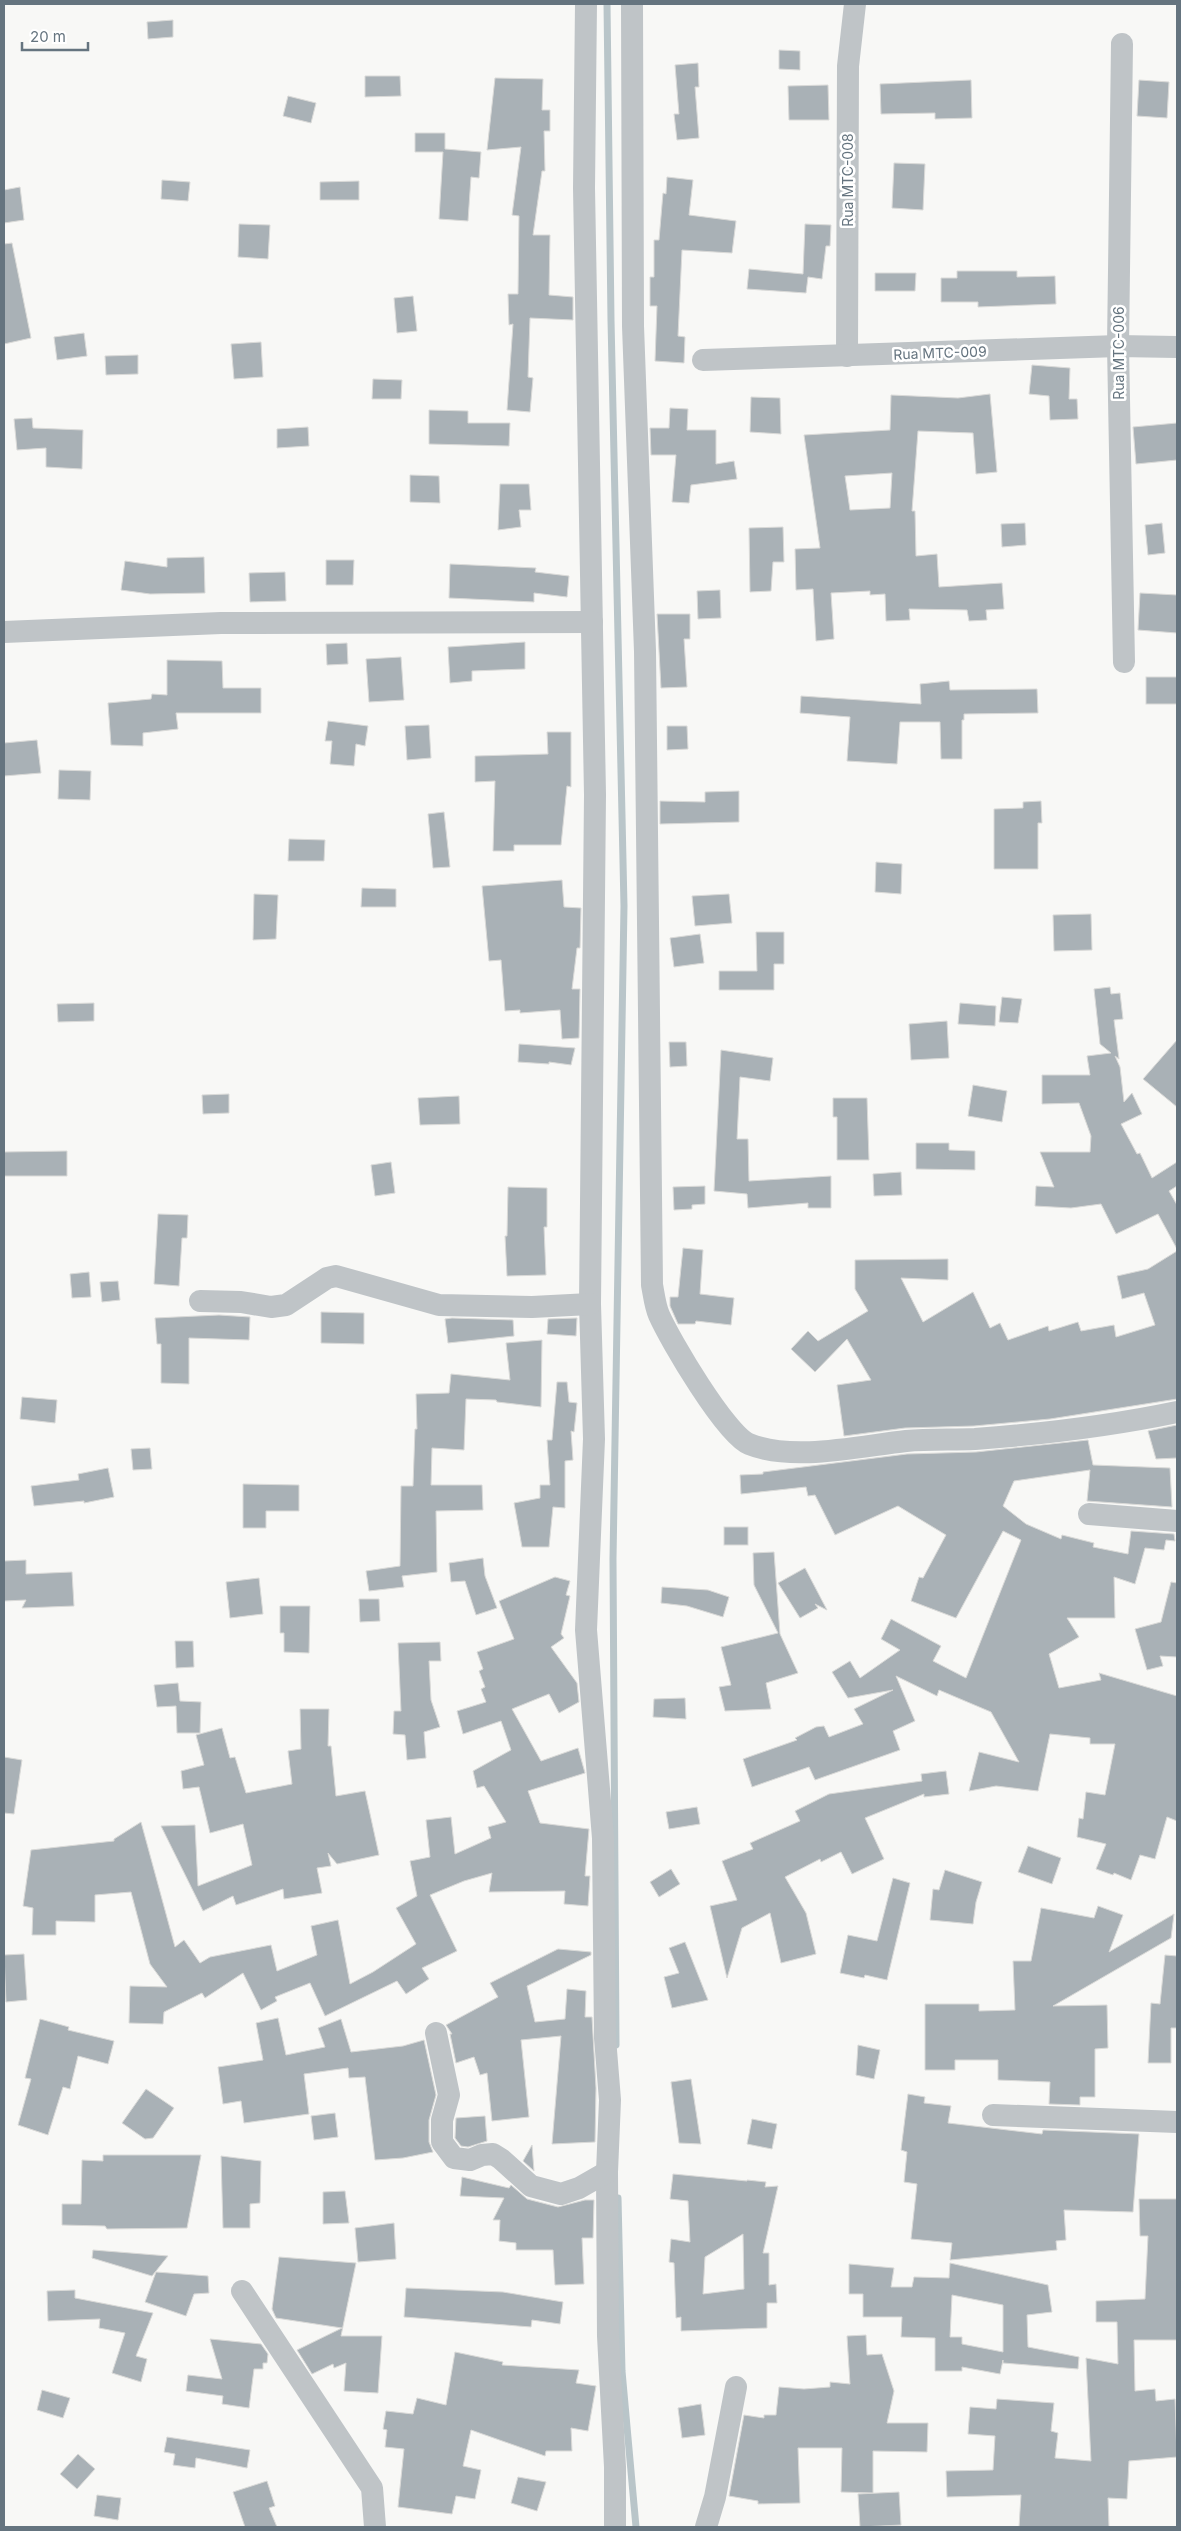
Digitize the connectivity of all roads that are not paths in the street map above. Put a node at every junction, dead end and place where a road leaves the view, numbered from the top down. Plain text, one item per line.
1 (586, 4) edge
2 (632, 4) edge
3 (855, 4) edge
4 (1122, 44) dead end
5 (1118, 346) junction
6 (1177, 347) edge
7 (847, 356) junction
8 (703, 360) dead end
9 (592, 622) junction
10 (4, 632) edge
11 (1124, 662) dead end
12 (200, 1301) dead end
13 (590, 1304) junction
14 (1177, 1412) edge
15 (1089, 1514) dead end
16 (1177, 1521) edge
17 (436, 2033) dead end
18 (993, 2115) dead end
19 (1177, 2122) edge
20 (606, 2172) junction
21 (242, 2291) dead end
22 (736, 2387) dead end
23 (375, 2527) edge
24 (615, 2527) edge
25 (706, 2527) edge

1 - 9 street
2 - 14 street
3 - 7 street, Rua MTC-008
4 - 5 street, Rua MTC-006
5 - 6 street, Rua MTC-009
5 - 7 street, Rua MTC-009
5 - 11 street, Rua MTC-006
7 - 8 street, Rua MTC-009
9 - 10 street
9 - 13 street
12 - 13 street
13 - 20 street
15 - 16 street
17 - 20 street
18 - 19 street
20 - 24 street
21 - 23 street
22 - 25 street

